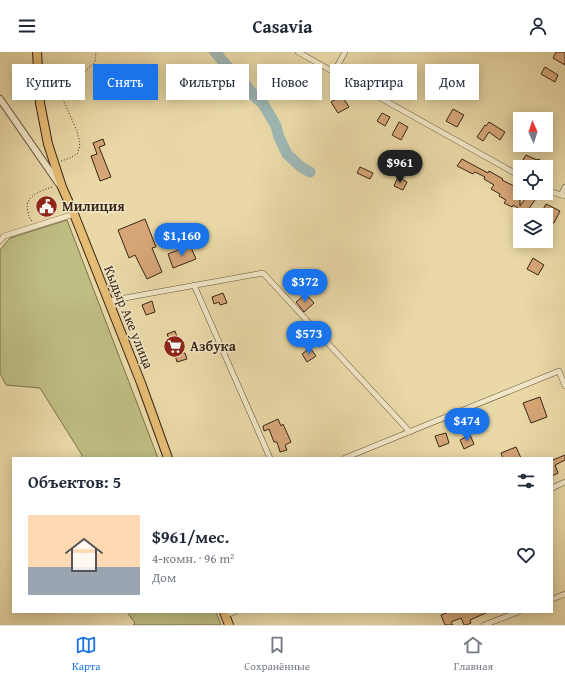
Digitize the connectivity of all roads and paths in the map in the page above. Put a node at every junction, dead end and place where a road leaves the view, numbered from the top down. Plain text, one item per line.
1 (37, 52) edge
2 (96, 52) edge
3 (298, 52) edge
4 (345, 52) edge
5 (38, 64) edge
6 (338, 64) edge
7 (330, 70) edge
8 (85, 72) edge
9 (0, 99) edge
10 (41, 100) edge
11 (63, 100) edge
12 (384, 100) edge
13 (54, 164) junction
14 (513, 172) edge
15 (60, 186) junction
16 (565, 187) edge
17 (553, 192) edge
18 (563, 195) edge
19 (74, 214) junction
20 (37, 225) junction
21 (0, 241) edge
22 (194, 285) junction
23 (108, 301) junction
24 (565, 386) edge
25 (410, 432) junction
26 (168, 457) edge
27 (270, 457) edge
28 (348, 457) edge
29 (565, 482) edge
30 (553, 488) edge
31 (565, 594) edge
32 (553, 599) edge
33 (515, 613) edge
34 (225, 614) edge
35 (229, 625) edge
36 (484, 625) edge

1 - 5 highway, Кыдыр Аке улица
2 - 8 path
3 - 7 street
4 - 6 street
9 - 15 street
10 - 13 highway, Кыдыр Аке улица
11 - 13 path
12 - 14 street
13 - 15 highway, Кыдыр Аке улица
15 - 19 highway, Кыдыр Аке улица
15 - 20 path
16 - 18 street
17 - 18 street
19 - 20 street
19 - 23 highway, Кыдыр Аке улица
20 - 21 street
22 - 23 street
22 - 25 street
22 - 27 street
23 - 26 highway, Кыдыр Аке улица
24 - 25 street
25 - 28 street
29 - 30 street
31 - 32 street
33 - 36 street
34 - 35 highway

